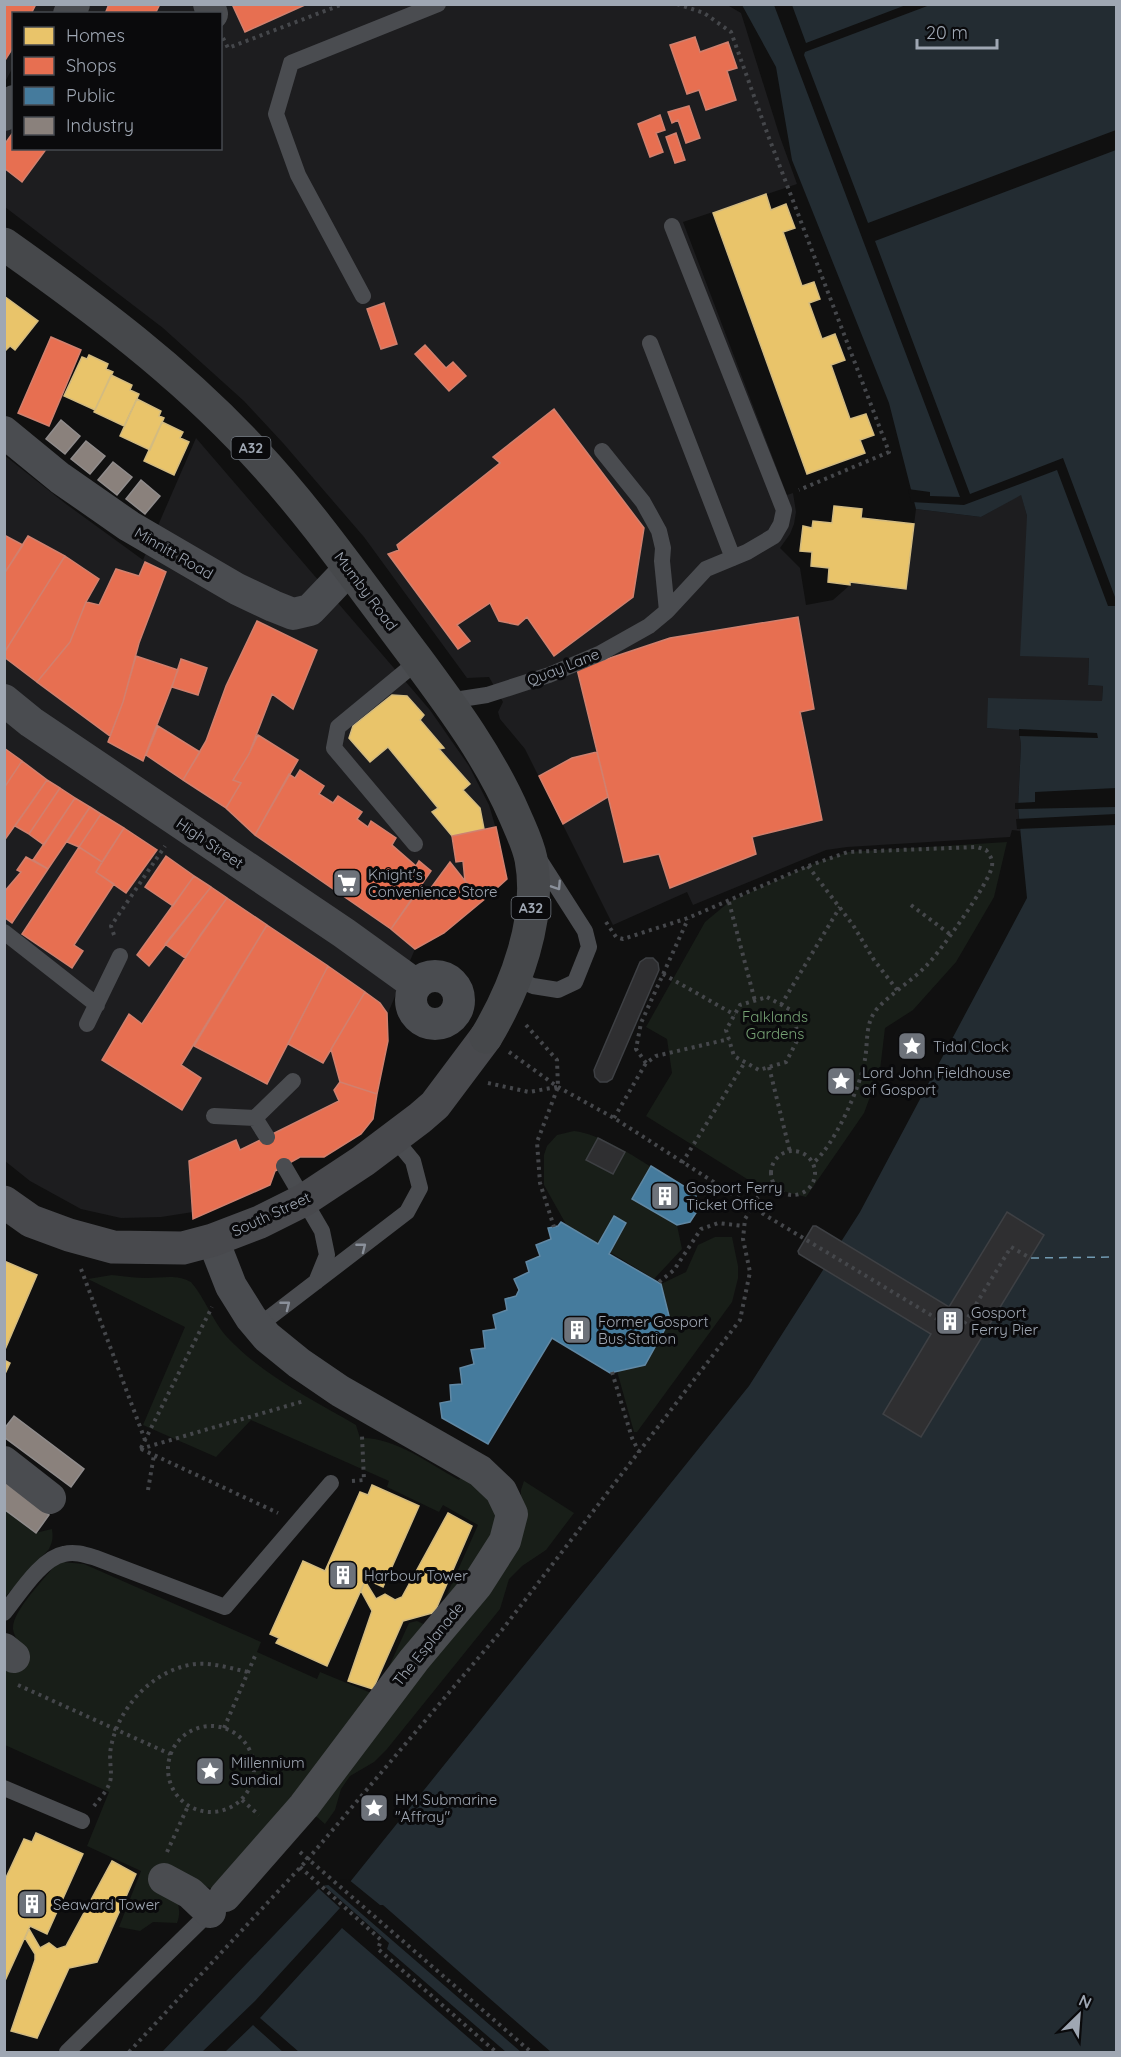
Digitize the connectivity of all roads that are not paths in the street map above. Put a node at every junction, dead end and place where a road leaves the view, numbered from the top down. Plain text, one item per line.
1 (438, 4) edge
2 (672, 226) dead end
3 (4, 244) edge
4 (363, 296) dead end
5 (650, 343) dead end
6 (4, 432) edge
7 (602, 451) dead end
8 (740, 555) junction
9 (349, 569) junction
10 (667, 610) junction
11 (418, 661) junction
12 (4, 700) edge
13 (448, 701) junction
14 (525, 838) junction
15 (414, 844) dead end
16 (4, 932) edge
17 (120, 956) road end
18 (515, 978) junction
19 (97, 1005) junction
20 (87, 1024) dead end
21 (486, 1037) junction
22 (293, 1081) dead end
23 (214, 1116) dead end
24 (255, 1118) junction
25 (267, 1137) dead end
26 (394, 1138) junction
27 (284, 1166) dead end
28 (304, 1200) junction
29 (4, 1202) edge
30 (213, 1240) junction
31 (315, 1282) junction
32 (257, 1327) junction
33 (4, 1462) edge
34 (331, 1483) road end
35 (50, 1498) dead end
36 (4, 1613) edge
37 (4, 1788) edge
38 (82, 1821) road end
39 (165, 1865) road end
40 (217, 1904) junction
41 (67, 2052) edge

1 - 4 lane
2 - 8 lane, Quay Lane
3 - 9 main road, Mumby Road / A32
5 - 8 lane
6 - 9 street, Minnitt Road
7 - 10 lane
8 - 10 lane, Quay Lane
9 - 11 main road, Mumby Road / A32
10 - 13 lane, Quay Lane
11 - 13 main road, Mumby Road / A32
11 - 15 lane
12 - 21 street, High Street
13 - 14 main road, Mumby Road / A32
14 - 18 main road, Mumby Road / A32
14 -> 18 lane
16 - 19 lane
17 - 19 lane
18 - 21 main road, Mumby Road / A32
19 - 20 lane
21 - 26 main road, South Street
22 - 24 lane
23 - 24 lane
24 - 25 lane
26 - 28 main road, South Street
31 -> 26 lane
27 - 28 lane
28 - 30 main road, South Street
28 - 31 lane
29 - 30 main road, South Street
30 - 32 street, The Esplanade
32 -> 31 lane
32 - 40 street, The Esplanade
33 - 35 street
34 - 36 lane
37 - 38 lane
39 - 40 street
40 - 41 lane

